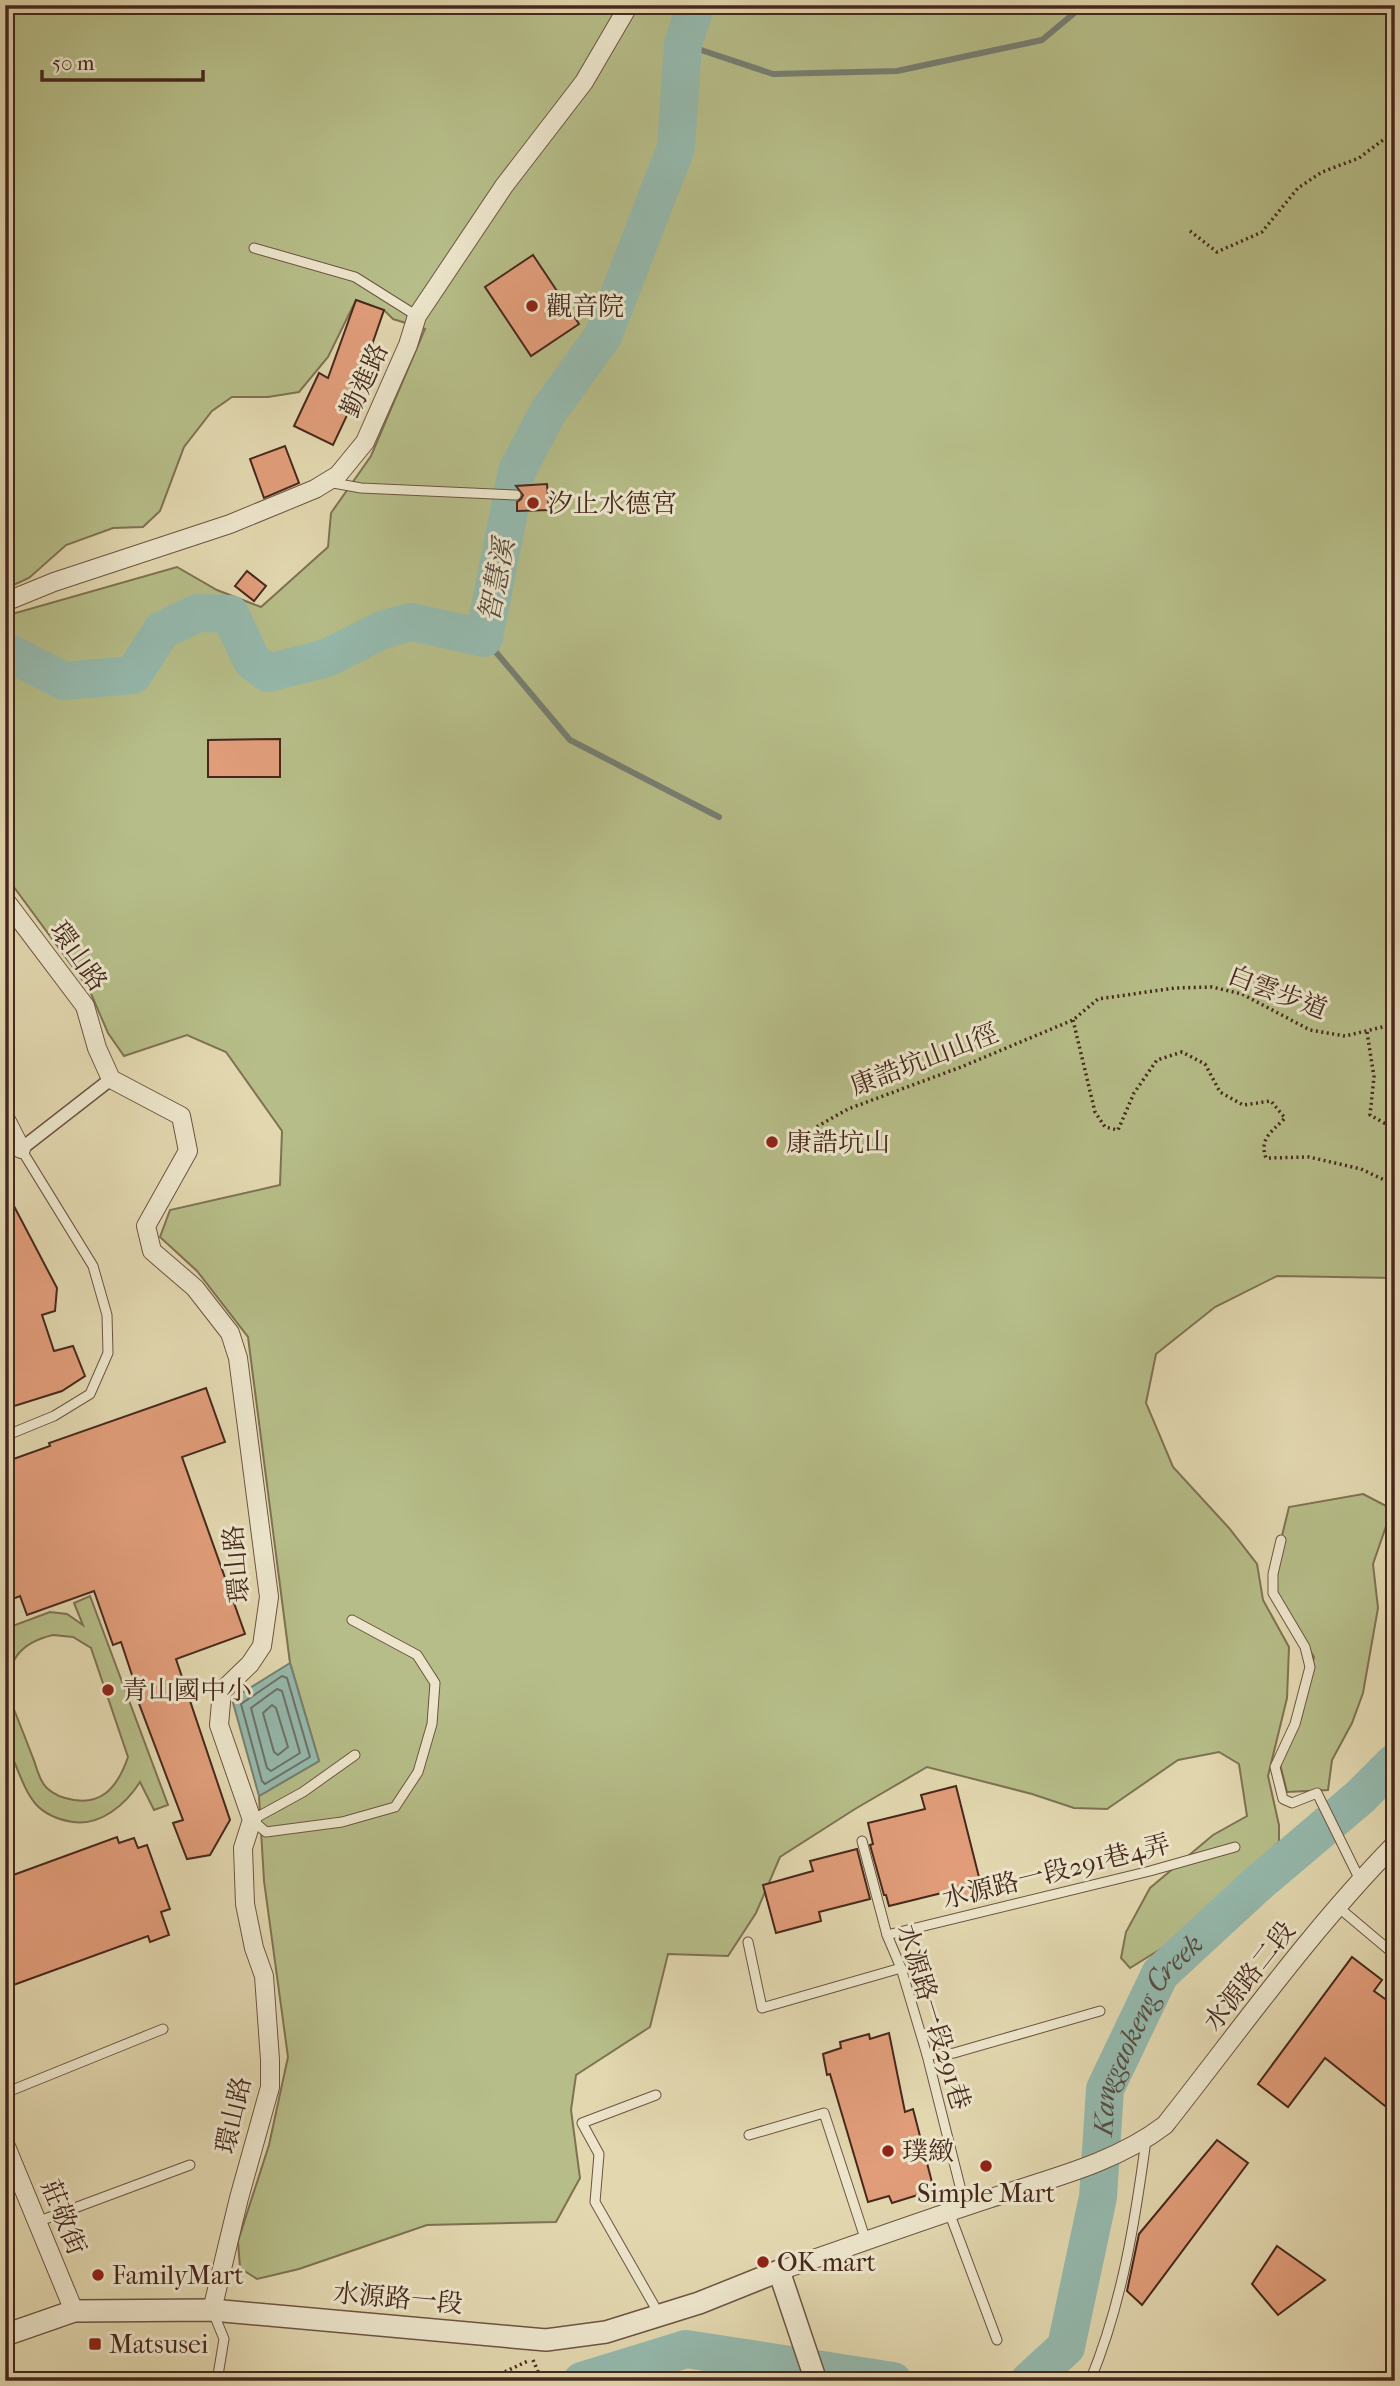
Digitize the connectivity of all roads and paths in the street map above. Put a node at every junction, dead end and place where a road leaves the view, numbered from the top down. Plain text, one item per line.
1 (629, 5) edge
2 (1395, 131) edge
3 (1190, 231) dead end
4 (254, 248) dead end
5 (417, 316) junction
6 (327, 482) junction
7 (516, 495) dead end
8 (5, 602) edge
9 (5, 900) edge
10 (1073, 1020) junction
11 (1395, 1024) edge
12 (1367, 1032) junction
13 (111, 1079) junction
14 (5, 1118) edge
15 (1395, 1123) edge
16 (21, 1149) junction
17 (802, 1150) dead end
18 (1395, 1185) edge
19 (5, 1436) edge
20 (1280, 1540) dead end
21 (352, 1620) dead end
22 (355, 1755) dead end
23 (252, 1819) junction
24 (862, 1841) dead end
25 (1395, 1844) edge
26 (1235, 1847) dead end
27 (1360, 1880) junction
28 (1338, 1907) junction
29 (887, 1935) junction
30 (748, 1942) dead end
31 (1395, 1955) edge
32 (901, 1968) junction
33 (1100, 2011) dead end
34 (163, 2029) dead end
35 (927, 2055) junction
36 (5, 2094) edge
37 (656, 2095) dead end
38 (749, 2135) dead end
39 (1146, 2140) junction
40 (5, 2144) edge
41 (190, 2165) dead end
42 (957, 2209) junction
43 (37, 2222) junction
44 (866, 2241) junction
45 (779, 2271) junction
46 (212, 2310) junction
47 (74, 2311) junction
48 (660, 2315) junction
49 (5, 2335) edge
50 (997, 2340) dead end
51 (533, 2359) dead end
52 (217, 2381) edge
53 (542, 2381) edge
54 (816, 2381) edge
55 (1090, 2381) edge

1 - 5 street, 勤進路
2 - 3 path
4 - 5 lane
5 - 6 street, 勤進路
6 - 7 lane
6 - 8 street, 勤進路
9 - 13 street, 環山路
10 - 12 path, 白雲步道
10 - 17 path, 康誥坑山山徑
10 - 18 path
11 - 12 path, 白雲步道
12 - 15 path
13 - 16 street
13 - 23 street, 環山路
14 - 16 street
16 - 19 lane
20 - 27 lane
21 - 23 lane
22 - 23 lane
23 - 46 street, 環山路
24 - 29 lane, 水源路一段291巷
25 - 27 street, 水源路二段
26 - 29 lane, 水源路一段291巷4弄
27 - 28 street, 水源路二段
28 - 31 lane
28 - 39 street, 水源路二段
29 - 32 lane, 水源路一段291巷
30 - 32 lane
32 - 35 lane, 水源路一段291巷
33 - 35 lane
34 - 36 lane
35 - 42 lane, 水源路一段291巷
37 - 48 lane
38 - 44 lane
39 - 42 street, 水源路二段
39 - 55 lane
40 - 43 street, 莊敬街
41 - 43 lane
42 - 44 street
42 - 50 lane, 水源路一段291巷
43 - 47 street, 莊敬街
44 - 45 street
45 - 48 street, 水源路一段
45 - 54 street
46 - 47 street, 水源路一段
46 - 48 street, 水源路一段
46 - 52 lane
47 - 49 street, 水源路一段
51 - 53 path

